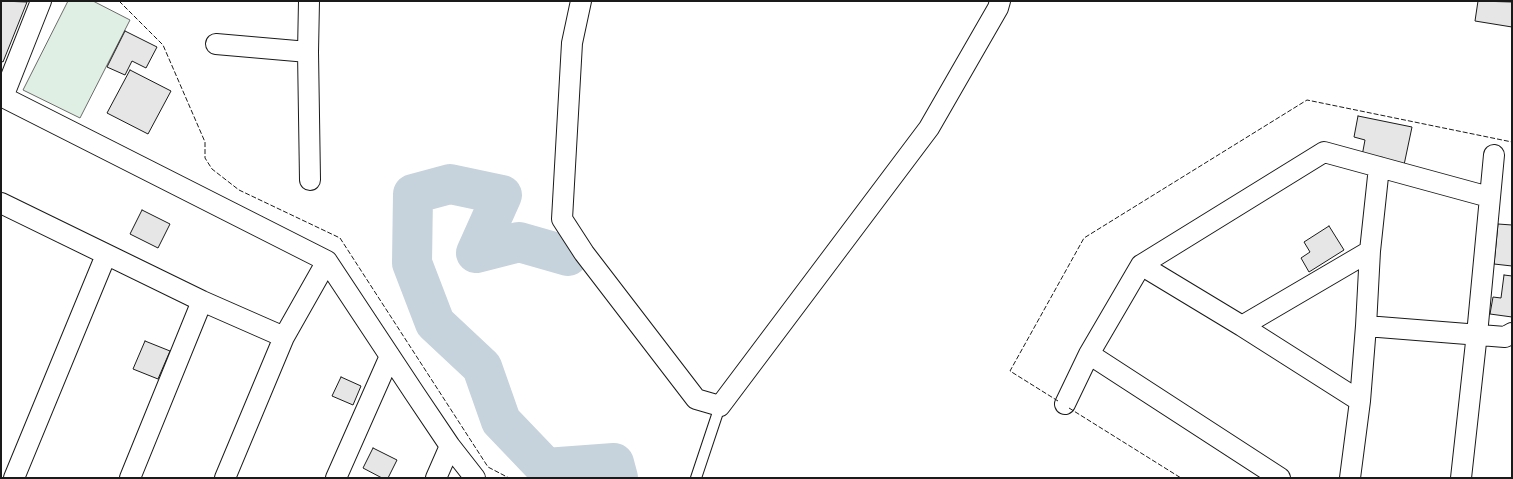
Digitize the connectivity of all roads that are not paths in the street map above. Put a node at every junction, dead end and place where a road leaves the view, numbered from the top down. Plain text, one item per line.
1 (41, 1) edge
2 (309, 1) edge
3 (581, 1) edge
4 (1000, 1) edge
5 (216, 44) dead end
6 (308, 52) junction
7 (2, 99) edge
8 (1494, 155) dead end
9 (1378, 167) junction
10 (310, 180) dead end
11 (1489, 197) junction
12 (1, 203) edge
13 (1370, 251) junction
14 (106, 255) junction
15 (327, 260) junction
16 (1141, 264) junction
17 (202, 301) junction
18 (1242, 326) junction
19 (1366, 326) junction
20 (1477, 335) junction
21 (284, 337) junction
22 (1510, 338) edge
23 (1089, 354) junction
24 (390, 356) junction
25 (1360, 401) junction
26 (1065, 404) dead end
27 (720, 406) junction
28 (450, 446) junction
29 (14, 478) edge
30 (130, 478) edge
31 (225, 478) edge
32 (336, 478) edge
33 (436, 478) edge
34 (475, 478) edge
35 (696, 478) edge
36 (1280, 478) edge
37 (1350, 478) edge
38 (1461, 478) edge

1 - 7 street
2 - 6 street
3 - 27 street
4 - 27 street
5 - 6 street
6 - 10 street
7 - 15 street
8 - 11 street
9 - 11 street
9 - 13 street
9 - 16 street
11 - 20 street
12 - 14 street
13 - 18 street
13 - 19 street
14 - 17 street
14 - 29 street
15 - 21 street
15 - 24 street
16 - 18 street
16 - 23 street
17 - 21 street
17 - 30 street
18 - 25 street
19 - 20 street
19 - 25 street
20 - 22 street
20 - 38 street
21 - 31 street
23 - 26 street
23 - 36 street
24 - 28 street
24 - 32 street
25 - 37 street
27 - 35 lane
28 - 33 street
28 - 34 street

